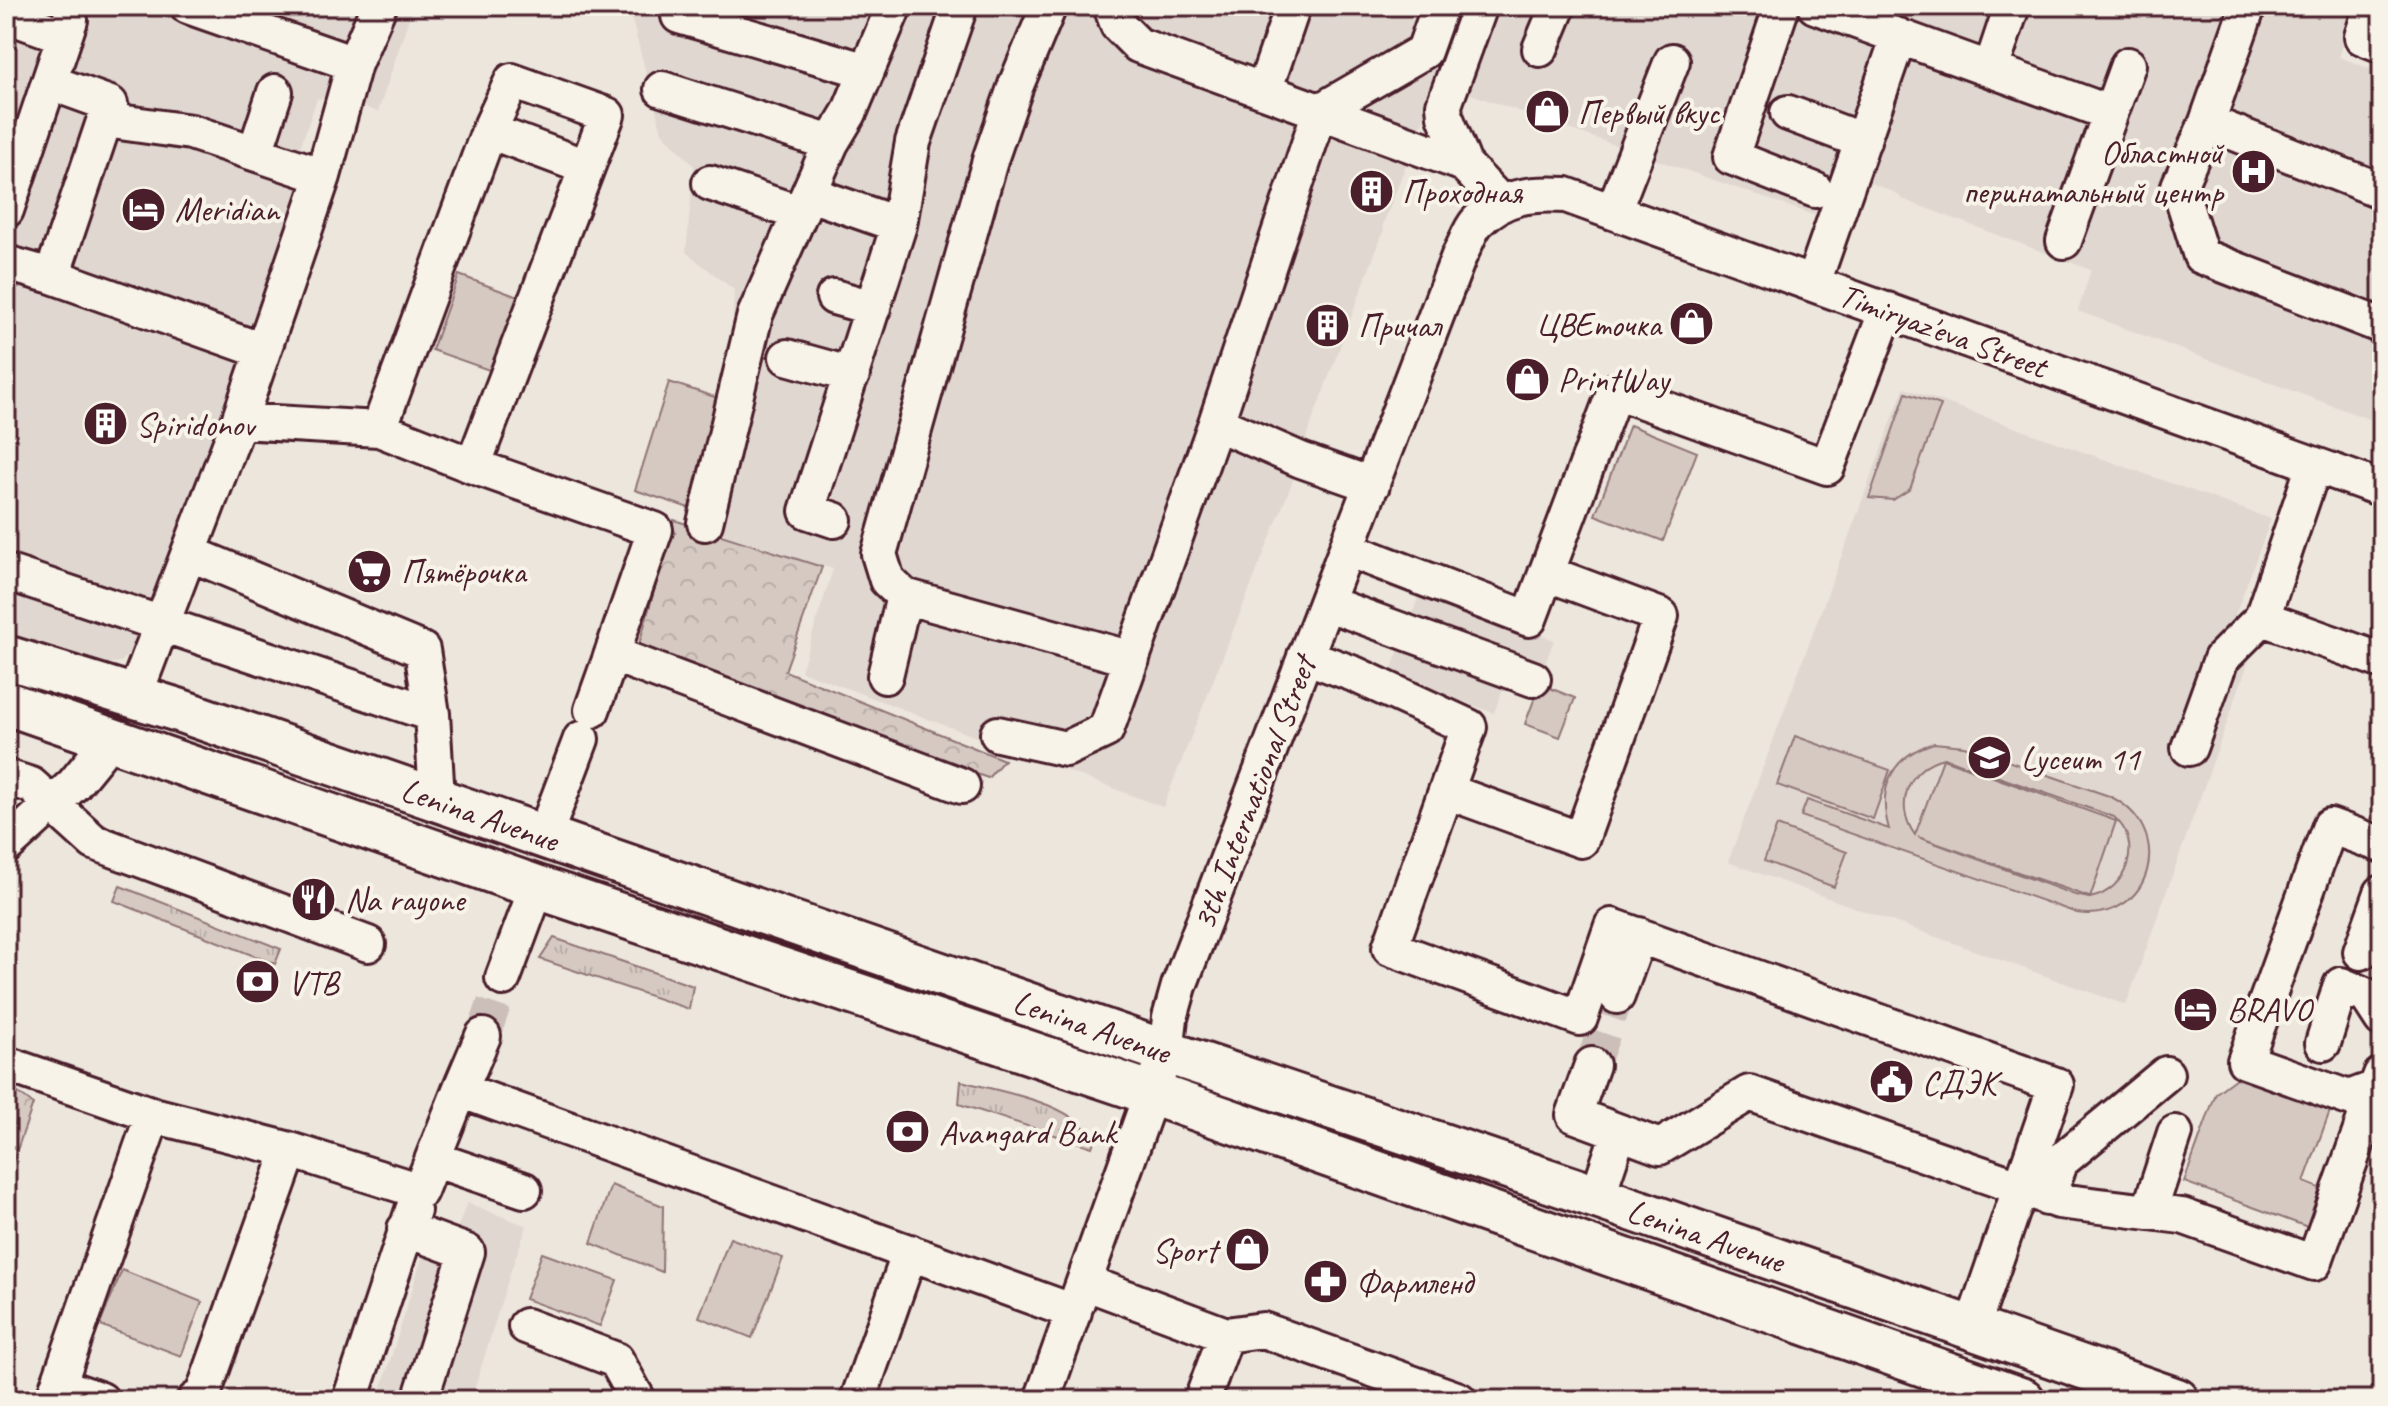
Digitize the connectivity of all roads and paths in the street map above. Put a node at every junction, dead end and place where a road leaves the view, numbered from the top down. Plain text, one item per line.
1 (188, 6) edge
2 (379, 6) edge
3 (894, 6) edge
4 (960, 6) edge
5 (1049, 6) edge
6 (1111, 6) edge
7 (1293, 6) edge
8 (1440, 6) edge
9 (1480, 6) edge
10 (1558, 6) edge
11 (1782, 6) edge
12 (1815, 6) edge
13 (2012, 6) edge
14 (2248, 6) edge
15 (2372, 6) edge
16 (6, 15) edge
17 (679, 16) dead end
18 (1899, 36) junction
19 (2382, 45) edge
20 (1540, 49) dead end
21 (1672, 61) dead end
22 (354, 64) junction
23 (2128, 65) dead end
24 (1991, 69) junction
25 (867, 71) junction
26 (49, 82) junction
27 (662, 89) dead end
28 (1264, 91) junction
29 (275, 92) dead end
30 (1320, 111) junction
31 (1788, 113) dead end
32 (2110, 113) junction
33 (105, 120) junction
34 (2207, 122) junction
35 (489, 131) junction
36 (1863, 141) junction
37 (831, 143) junction
38 (255, 153) junction
39 (1464, 164) junction
40 (586, 167) junction
41 (323, 176) junction
42 (710, 183) dead end
43 (1815, 190) dead end
44 (2382, 191) edge
45 (1501, 203) junction
46 (804, 204) junction
47 (6, 210) edge
48 (1613, 212) junction
49 (899, 225) junction
50 (2064, 241) dead end
51 (6, 263) edge
52 (52, 276) junction
53 (1813, 283) junction
54 (834, 297) dead end
55 (873, 308) junction
56 (1887, 310) junction
57 (2382, 326) edge
58 (263, 351) junction
59 (787, 357) dead end
60 (852, 375) junction
61 (239, 421) junction
62 (1216, 423) junction
63 (379, 429) junction
64 (2314, 465) junction
65 (473, 466) junction
66 (1372, 485) junction
67 (2382, 489) edge
68 (834, 520) dead end
69 (705, 523) dead end
70 (1347, 549) junction
71 (189, 553) junction
72 (6, 572) edge
73 (1546, 573) junction
74 (904, 596) junction
75 (1326, 603) junction
76 (2262, 618) junction
77 (161, 625) junction
78 (612, 654) junction
79 (1305, 656) junction
80 (6, 657) edge
81 (1132, 659) junction
82 (2382, 661) edge
83 (885, 676) dead end
84 (1533, 679) dead end
85 (134, 697) junction
86 (6, 703) edge
87 (432, 714) junction
88 (998, 734) dead end
89 (110, 740) junction
90 (2189, 748) dead end
91 (6, 777) edge
92 (962, 786) dead end
93 (1446, 791) junction
94 (437, 799) junction
95 (51, 804) junction
96 (544, 837) junction
97 (2382, 845) edge
98 (6, 846) edge
99 (537, 887) junction
100 (2382, 893) edge
101 (1639, 935) junction
102 (368, 944) dead end
103 (2361, 952) dead end
104 (503, 978) tunnel mouth
105 (1617, 996) tunnel mouth
106 (2382, 1019) edge
107 (483, 1036) tunnel mouth
108 (2323, 1043) dead end
109 (1166, 1052) junction
110 (6, 1064) edge
111 (1592, 1065) tunnel mouth
112 (2166, 1074) dead end
113 (2379, 1079) edge
114 (460, 1090) junction
115 (1152, 1094) junction
116 (153, 1115) junction
117 (1619, 1132) junction
118 (2175, 1133) dead end
119 (290, 1150) junction
120 (433, 1159) junction
121 (524, 1190) dead end
122 (420, 1191) junction
123 (2034, 1193) junction
124 (1597, 1197) junction
125 (2149, 1212) junction
126 (405, 1229) junction
127 (910, 1252) junction
128 (1079, 1297) junction
129 (526, 1326) dead end
130 (1972, 1328) junction
131 (1226, 1335) junction
132 (55, 1393) edge
133 (101, 1400) edge
134 (195, 1400) edge
135 (350, 1400) edge
136 (420, 1400) edge
137 (638, 1400) edge
138 (858, 1400) edge
139 (1042, 1400) edge
140 (1202, 1400) edge
141 (1459, 1400) edge
142 (2023, 1400) edge
143 (2177, 1400) edge

1 - 22 street
2 - 22 street
3 - 25 street
4 - 49 street
5 - 74 street
6 - 28 street
7 - 28 street
8 - 30 street
9 - 39 street
10 - 20 street
11 - 43 street
12 - 18 street
13 - 24 street
14 - 34 street
15 - 19 street
16 - 26 street
17 - 25 street
18 - 24 street
18 - 36 street
21 - 48 street
22 - 41 street
23 - 32 street
24 - 32 street
25 - 37 street
26 - 33 street
26 - 47 street
27 - 37 street
28 - 30 street
29 - 38 street
30 - 39 street
30 - 62 street
31 - 36 street
32 - 50 street
33 - 38 street
33 - 52 street
34 - 44 street
34 - 57 street
35 - 40 street
35 - 40 street
35 - 63 street
36 - 53 street
37 - 46 street
38 - 41 street
39 - 45 street
40 - 65 street
41 - 58 street
42 - 46 street
45 - 48 street, Timiryaz'eva Street
45 - 66 street, 3th International Street
46 - 49 street
46 - 69 street
48 - 53 street, Timiryaz'eva Street
49 - 55 street
51 - 52 street
52 - 58 street
53 - 56 street, Timiryaz'eva Street
54 - 55 street
55 - 60 street
56 - 64 street, Timiryaz'eva Street
56 - 73 street
58 - 61 street
59 - 60 street
60 - 68 street
61 - 63 street
61 - 71 street
62 - 66 street
62 - 81 street
63 - 65 street
64 - 67 street, Timiryaz'eva Street
64 - 76 street
65 - 78 street
66 - 70 street, 3th International Street
70 - 73 street
70 - 75 street, 3th International Street
71 - 77 street
71 - 87 street
72 - 77 street
73 - 93 street
74 - 81 street
74 - 83 street
75 - 79 street, 3th International Street
75 - 84 street
76 - 82 street
76 - 90 street
77 - 85 street
77 - 87 street
78 - 92 street
78 - 96 street
79 - 93 street
79 - 109 street, 3th International Street
80 - 85 main road, Lenina Avenue
81 - 88 street
85 - 89 main road
85 - 94 main road, Lenina Avenue
86 - 89 main road, Lenina Avenue
87 - 94 street
89 - 95 street
89 - 99 main road, Lenina Avenue
91 - 95 street
93 - 101 street
94 - 96 main road, Lenina Avenue
95 - 98 street
95 - 102 street
96 - 109 main road, Lenina Avenue
97 - 113 street
99 - 104 street
99 - 115 main road, Lenina Avenue
100 - 103 street
101 - 105 street
101 - 123 street
106 - 108 street
107 - 114 street
109 - 115 street, 3th International Street
109 - 124 main road, Lenina Avenue
110 - 116 street
111 - 117 street
112 - 123 street
113 - 125 street
114 - 120 street
114 - 127 street
115 - 128 street, 3th International Street
115 - 142 main road, Lenina Avenue
116 - 119 street
116 - 132 street
117 - 123 street
117 - 124 street
118 - 125 street
119 - 122 street
119 - 134 street
120 - 121 street
120 - 122 street
122 - 126 street
123 - 125 street
123 - 130 street
124 - 130 main road, Lenina Avenue
126 - 135 street
126 - 136 street
127 - 128 street
127 - 138 street
128 - 131 street
128 - 139 street, 3th International Street
129 - 137 street
130 - 143 main road, Lenina Avenue
131 - 140 street
131 - 141 street
132 - 133 street

